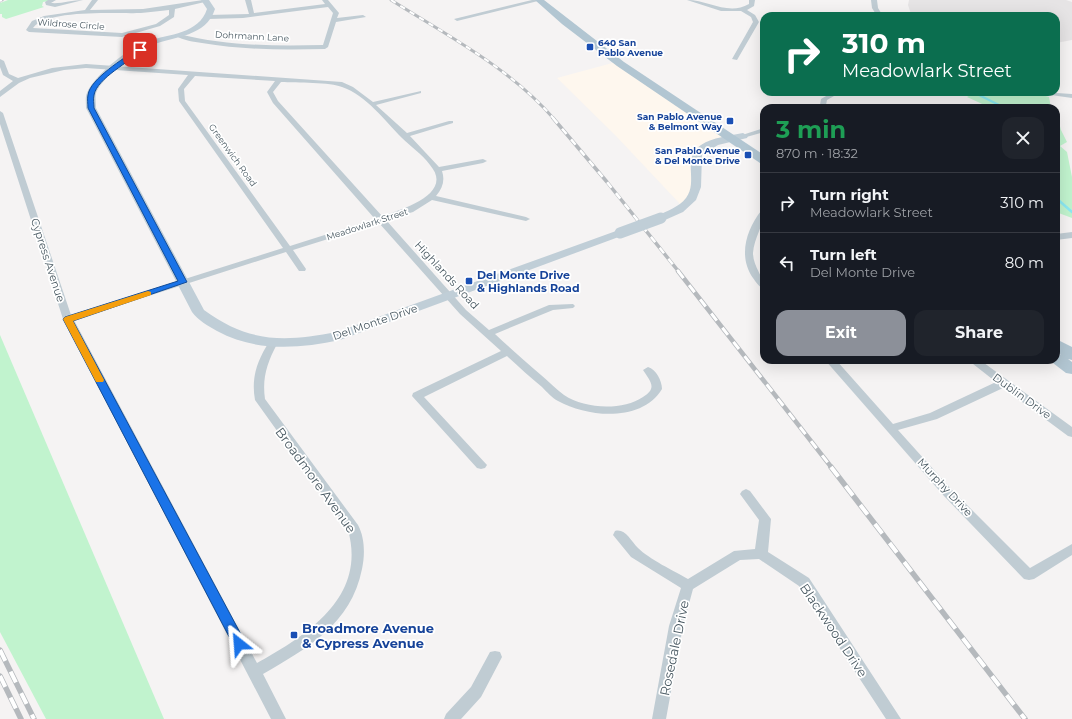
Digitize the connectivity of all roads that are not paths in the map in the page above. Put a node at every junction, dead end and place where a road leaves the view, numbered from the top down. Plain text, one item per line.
1 (53, 0) edge
2 (80, 0) edge
3 (95, 0) edge
4 (206, 0) edge
5 (248, 0) edge
6 (325, 0) edge
7 (539, 0) edge
8 (550, 0) edge
9 (690, 0) edge
10 (752, 0) edge
11 (874, 0) edge
12 (330, 5) junction
13 (172, 8) junction
14 (743, 10) junction
15 (86, 11) junction
16 (878, 12) edge
17 (252, 15) junction
18 (208, 17) junction
19 (363, 17) dead end
20 (457, 19) dead end
21 (335, 20) junction
22 (29, 30) junction
23 (22, 35) dead end
24 (179, 36) junction
25 (325, 47) junction
26 (327, 55) dead end
27 (735, 59) dead end
28 (1, 61) dead end
29 (115, 68) junction
30 (194, 73) junction
31 (280, 79) junction
32 (19, 81) junction
33 (418, 92) dead end
34 (1060, 94) edge
35 (0, 95) edge
36 (830, 96) edge
37 (1072, 96) edge
38 (371, 104) junction
39 (823, 104) edge
40 (0, 113) edge
41 (451, 122) dead end
42 (760, 131) edge
43 (404, 136) junction
44 (738, 137) junction
45 (760, 148) edge
46 (760, 156) edge
47 (483, 161) dead end
48 (438, 169) junction
49 (431, 197) junction
50 (526, 219) dead end
51 (760, 219) edge
52 (380, 220) junction
53 (1072, 235) edge
54 (1060, 236) edge
55 (287, 249) junction
56 (302, 269) dead end
57 (760, 280) edge
58 (183, 282) junction
59 (449, 296) junction
60 (570, 306) dead end
61 (68, 319) junction
62 (487, 334) junction
63 (272, 344) junction
64 (1060, 347) edge
65 (508, 352) junction
66 (1072, 355) edge
67 (1060, 361) edge
68 (834, 364) edge
69 (978, 364) edge
70 (1072, 369) edge
71 (648, 370) dead end
72 (1004, 383) junction
73 (891, 428) junction
74 (1072, 433) edge
75 (481, 465) dead end
76 (746, 494) dead end
77 (619, 535) dead end
78 (1072, 549) edge
79 (761, 554) junction
80 (688, 586) junction
81 (495, 657) dead end
82 (254, 672) junction
83 (279, 719) edge
84 (451, 719) edge
85 (659, 719) edge
86 (894, 719) edge

1 - 2 street
3 - 15 street
4 - 13 street, Wildrose Circle
4 - 18 street
5 - 17 street, Dohrmann Lane
6 - 12 street
7 - 20 street
7 - 44 main road
8 - 44 main road
9 - 14 street
10 - 14 street
11 - 16 street
12 - 17 street
12 - 21 street
13 - 15 street, Wildrose Circle
13 - 22 street, Wildrose Circle
14 - 27 street
15 - 22 street, Wildrose Circle
17 - 18 street
18 - 24 street, Del Monte Drive
19 - 21 street
21 - 25 street
22 - 23 street, Wildrose Circle
24 - 25 street, Dohrmann Lane
24 - 29 street, Del Monte Drive
25 - 26 street
28 - 32 street
29 - 30 street
29 - 32 street
29 - 58 street, Del Monte Drive
30 - 31 street
30 - 55 street, Greenwich Road
31 - 38 street
31 - 52 street, Highlands Road
32 - 35 street
33 - 38 street
34 - 37 street
36 - 39 street
38 - 43 street
40 - 61 street, Cypress Avenue
41 - 43 street
42 - 44 street
43 - 48 street
44 - 45 main road
44 - 46 main road
44 - 59 street, Del Monte Drive, bridge
47 - 48 street
48 - 49 street
49 - 50 street
49 - 52 street, Meadowlark Street
51 - 57 street
52 - 55 street, Meadowlark Street
52 - 59 street, Highlands Road
53 - 54 street
55 - 56 street
55 - 58 street, Meadowlark Street
58 - 61 street, Meadowlark Street
58 - 63 street, Del Monte Drive
59 - 62 street, Highlands Road
59 - 63 street, Del Monte Drive
60 - 62 street
61 - 82 street, Cypress Avenue
62 - 65 street, Highlands Road
63 - 82 street, Broadmore Avenue
64 - 66 main road
65 - 71 street, Highlands Road
65 - 75 street
67 - 70 main road
68 - 73 street, Murphy Drive
69 - 72 street, Dublin Drive
72 - 73 street
72 - 74 street, Dublin Drive
73 - 78 street, Murphy Drive
76 - 79 street
77 - 80 street
79 - 80 street, Rosedale Drive
79 - 86 street, Blackwood Drive
80 - 85 street, Rosedale Drive
81 - 84 street
82 - 83 street, Cypress Avenue

